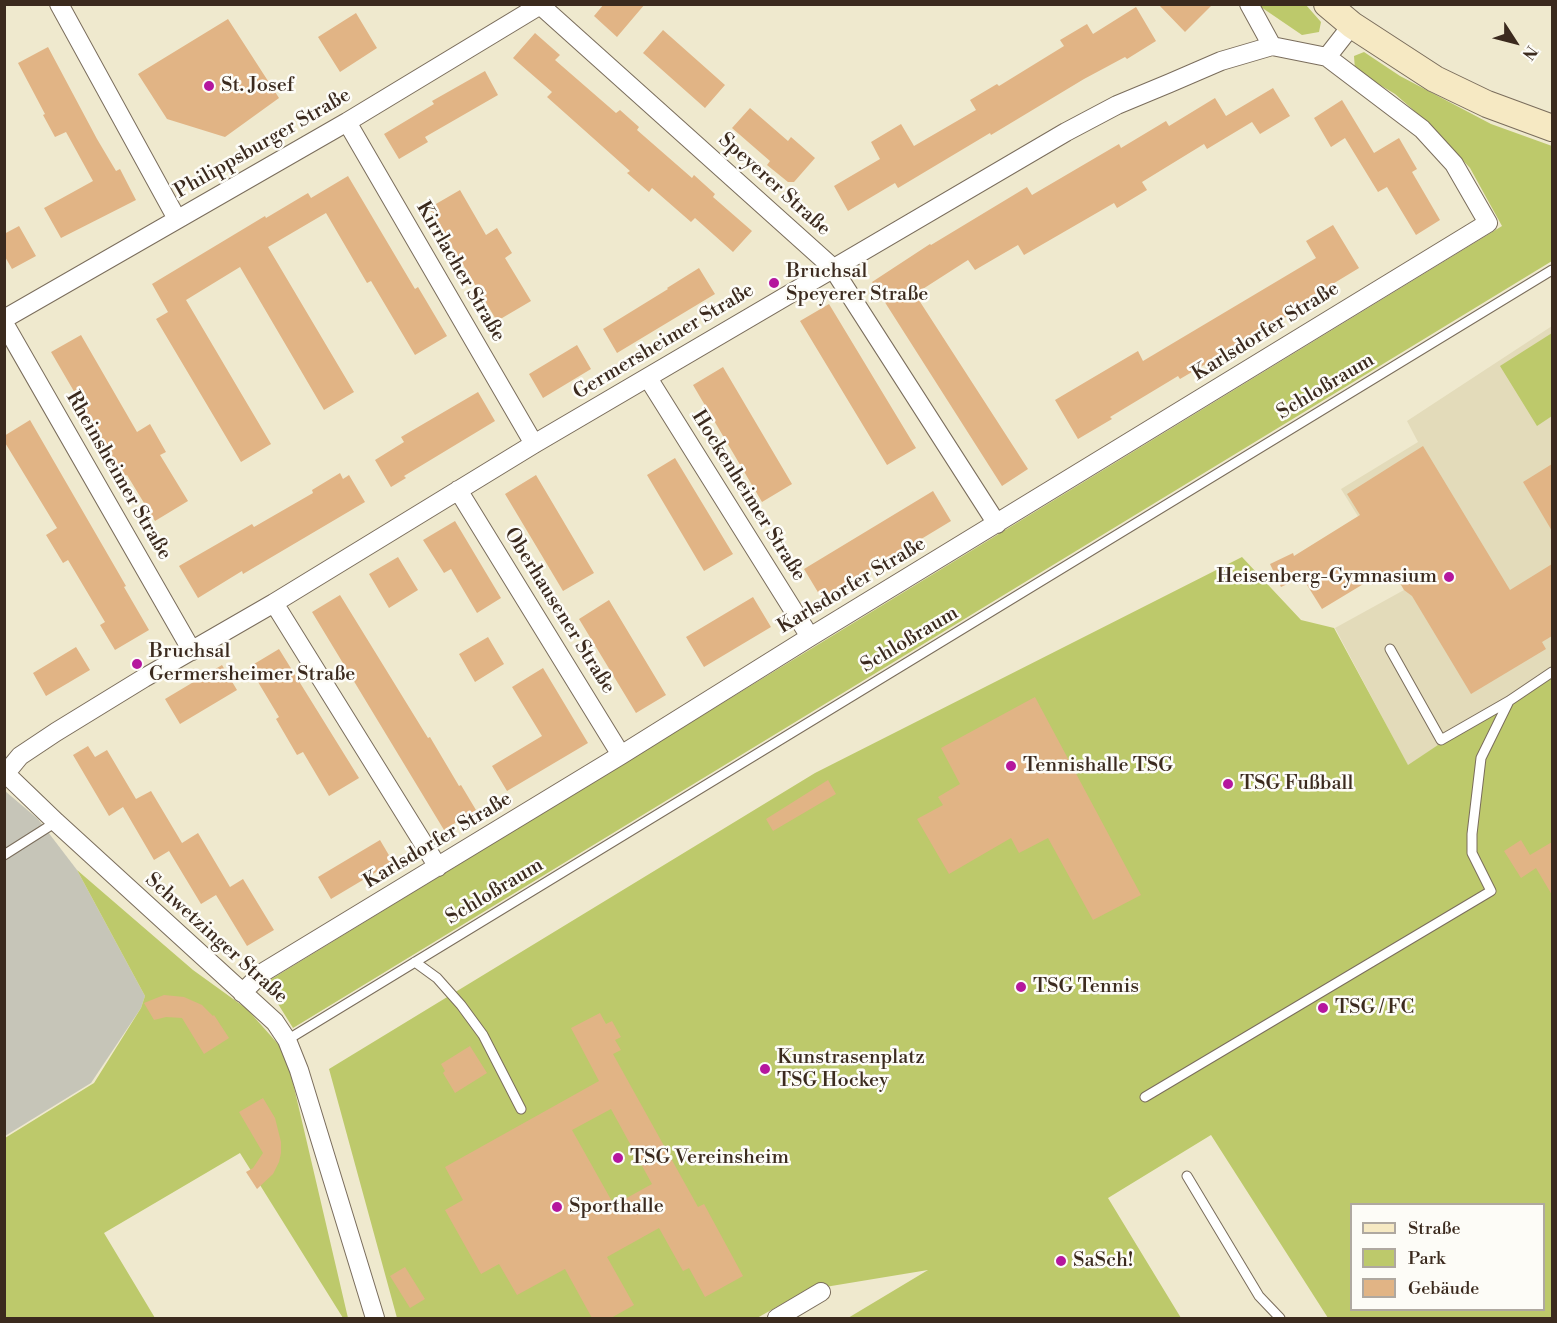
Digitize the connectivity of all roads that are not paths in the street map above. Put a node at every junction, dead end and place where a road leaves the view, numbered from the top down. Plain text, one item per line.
1 (59, 4) edge
2 (1249, 4) edge
3 (1327, 4) edge
4 (540, 5) edge
5 (1352, 25) junction
6 (1272, 46) junction
7 (1327, 57) junction
8 (347, 122) junction
9 (1552, 128) edge
10 (177, 219) junction
11 (1488, 222) joint
12 (832, 267) junction
13 (1552, 270) edge
14 (4, 321) edge
15 (648, 378) junction
16 (534, 444) junction
17 (458, 490) junction
18 (997, 524) junction
19 (274, 603) junction
20 (810, 637) junction
21 (1390, 649) dead end
22 (192, 651) junction
23 (1552, 672) edge
24 (1509, 701) junction
25 (621, 755) junction
26 (5, 773) edge
27 (56, 822) junction
28 (4, 855) edge
29 (438, 867) junction
30 (415, 962) junction
31 (242, 993) junction
32 (287, 1040) junction
33 (1144, 1097) dead end
34 (521, 1110) dead end
35 (1187, 1176) dead end
36 (821, 1292) dead end
37 (375, 1318) edge
38 (777, 1318) edge
39 (1280, 1318) edge

1 - 10 street
2 - 6 street
3 - 5 main road
4 - 8 street, Philippsburger Straße
4 - 12 street, Speyerer Straße
5 - 7 street
5 - 9 main road
6 - 7 street, Germersheimer Straße
6 - 12 street, Germersheimer Straße
7 - 11 street, Germersheimer Straße
8 - 10 street, Philippsburger Straße
8 - 16 street, Kirrlacher Straße
10 - 14 street, Philippsburger Straße
11 - 18 street, Karlsdorfer Straße
12 - 15 street, Germersheimer Straße
12 - 18 street, Speyerer Straße
13 - 30 lane, Schloßraum
14 - 22 street, Rheinsheimer Straße
15 - 16 street, Germersheimer Straße
15 - 20 street, Hockenheimer Straße
16 - 17 street, Germersheimer Straße
17 - 19 street, Germersheimer Straße
17 - 25 street, Oberhausener Straße
18 - 20 street, Karlsdorfer Straße
19 - 22 street, Germersheimer Straße
19 - 29 street
20 - 25 street, Karlsdorfer Straße
21 - 24 lane
22 - 26 street, Germersheimer Straße
23 - 24 lane
24 - 33 lane
25 - 29 street, Karlsdorfer Straße
26 - 27 street, Schwetzinger Straße
27 - 28 lane
27 - 31 street, Schwetzinger Straße
29 - 31 street, Karlsdorfer Straße
30 - 32 lane, Schloßraum
30 - 34 lane
31 - 32 street, Schwetzinger Straße
32 - 37 street, Schwetzinger Straße
35 - 39 lane
36 - 38 street

